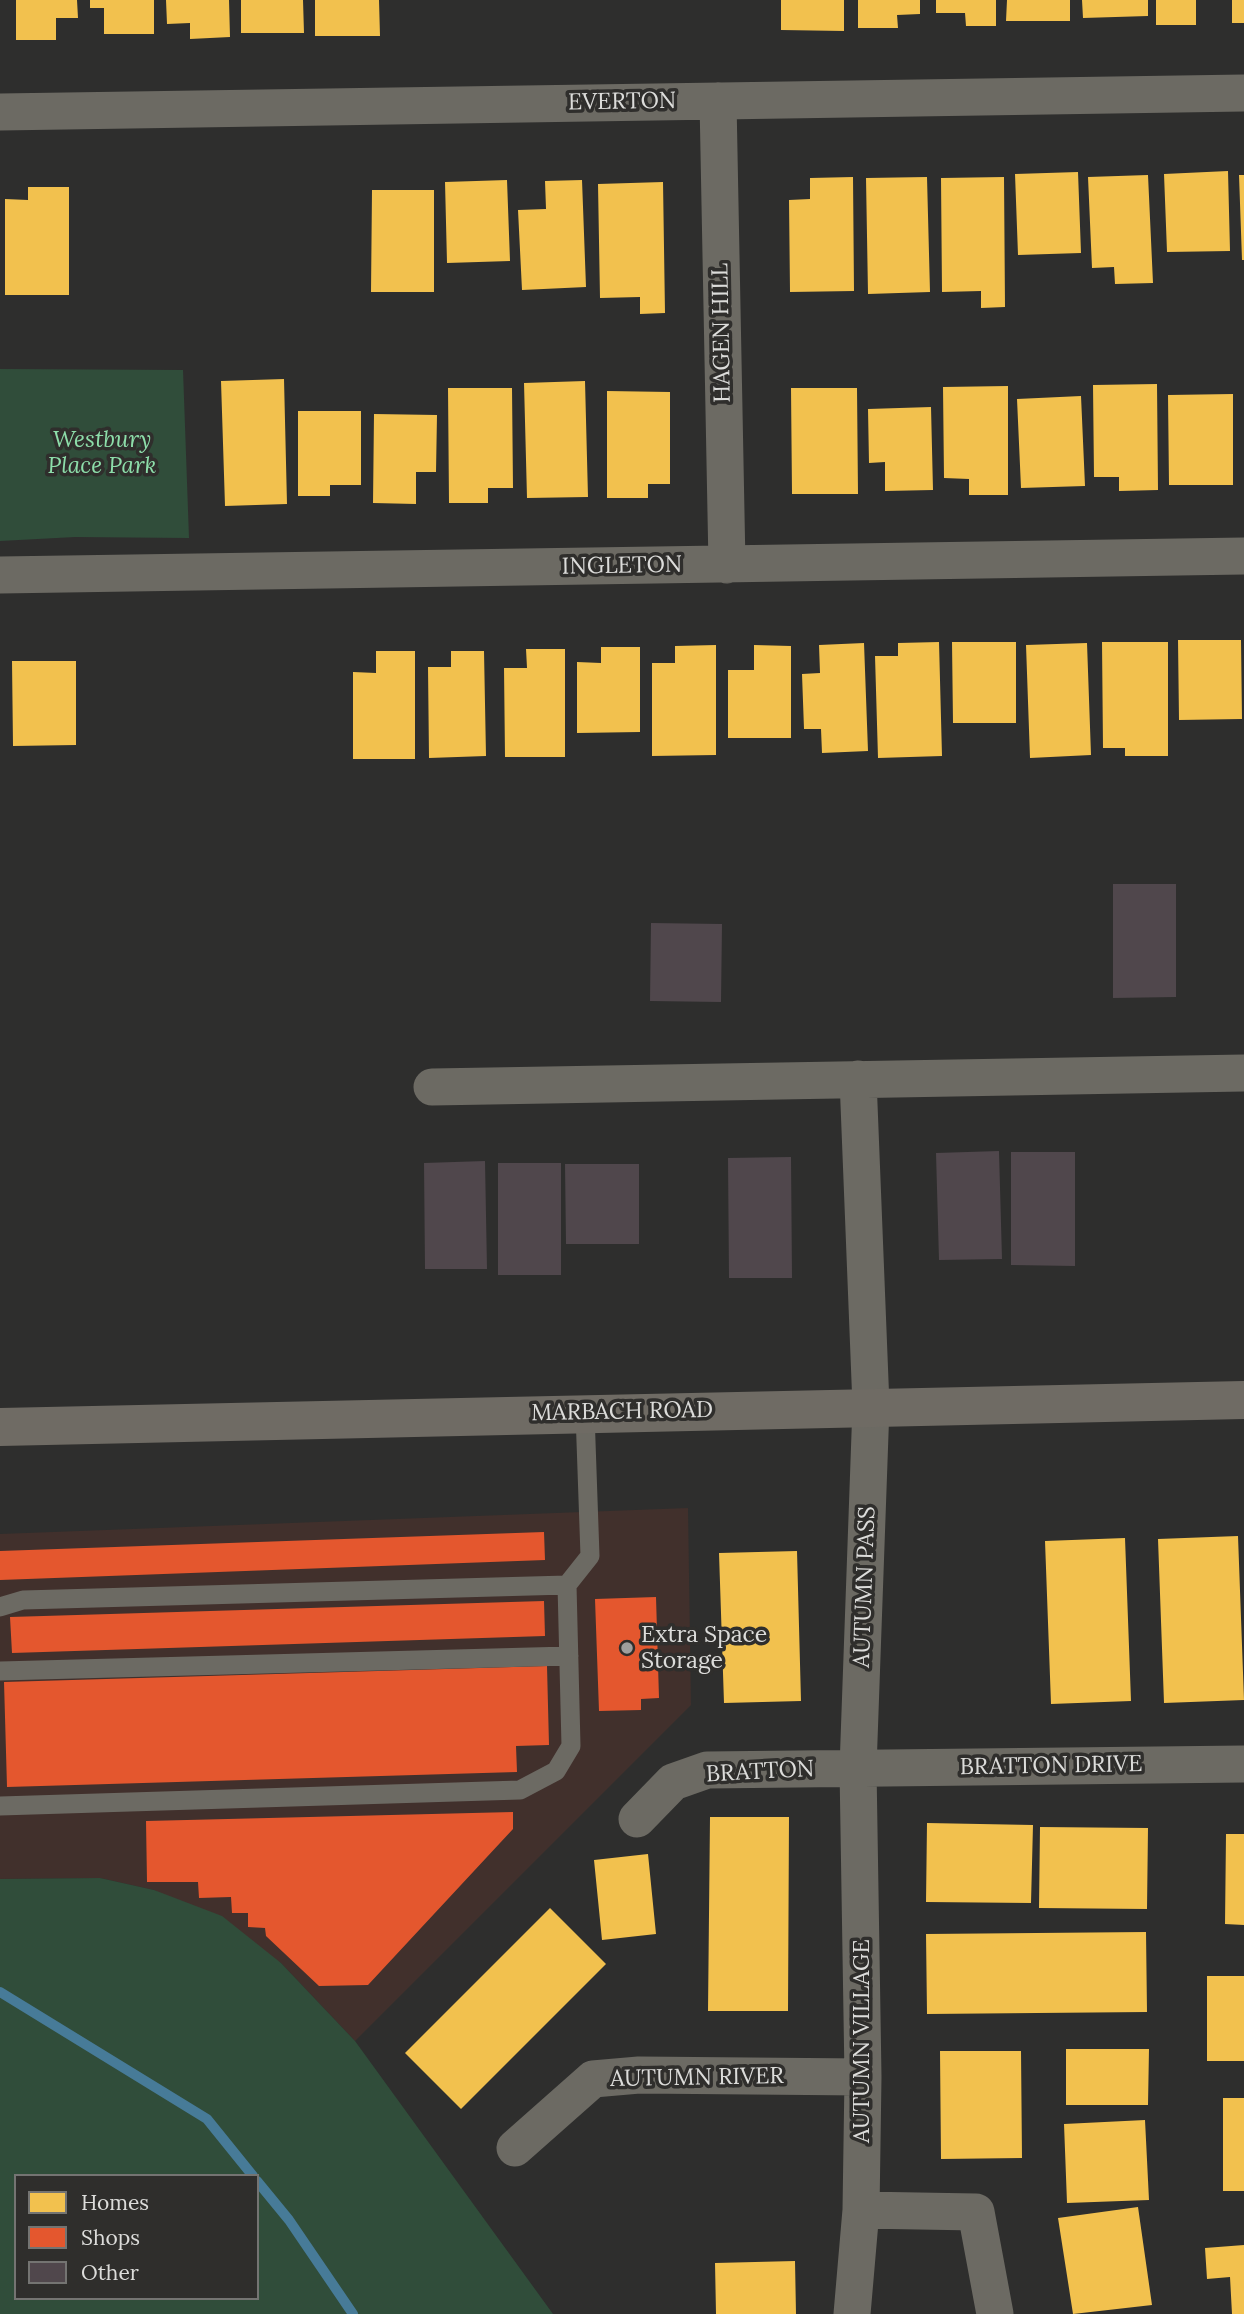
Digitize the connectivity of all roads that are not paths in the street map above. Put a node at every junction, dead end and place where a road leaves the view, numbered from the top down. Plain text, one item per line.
1 (1244, 93) edge
2 (718, 101) junction
3 (0, 112) edge
4 (1244, 556) edge
5 (727, 565) junction
6 (0, 575) edge
7 (1244, 1073) edge
8 (858, 1079) junction
9 (432, 1087) dead end
10 (1244, 1400) edge
11 (871, 1406) junction
12 (585, 1413) junction
13 (0, 1427) edge
14 (568, 1585) junction
15 (0, 1607) edge
16 (569, 1656) junction
17 (0, 1671) edge
18 (1244, 1764) edge
19 (858, 1768) junction
20 (0, 1806) edge
21 (637, 1819) dead end
22 (863, 2077) junction
23 (515, 2148) dead end
24 (862, 2210) junction
25 (852, 2314) edge
26 (995, 2314) edge

1 - 2 street, EVERTON
2 - 3 street, EVERTON
2 - 5 street, HAGEN HILL
4 - 5 street, INGLETON
5 - 6 street, INGLETON
7 - 8 street
8 - 9 street
8 - 11 street, AUTUMN PASS
10 - 11 main road, MARBACH ROAD
11 - 12 main road, MARBACH ROAD
11 - 19 street, AUTUMN PASS
12 - 13 main road, MARBACH ROAD
12 - 14 lane
14 - 15 lane
14 - 16 lane
16 - 17 lane
16 - 20 lane
18 - 19 street, BRATTON DRIVE
19 - 21 street, BRATTON
19 - 22 street, AUTUMN VILLAGE
22 - 23 street, AUTUMN RIVER
22 - 24 street, AUTUMN VILLAGE
24 - 25 street, AUTUMN VILLAGE
24 - 26 street

